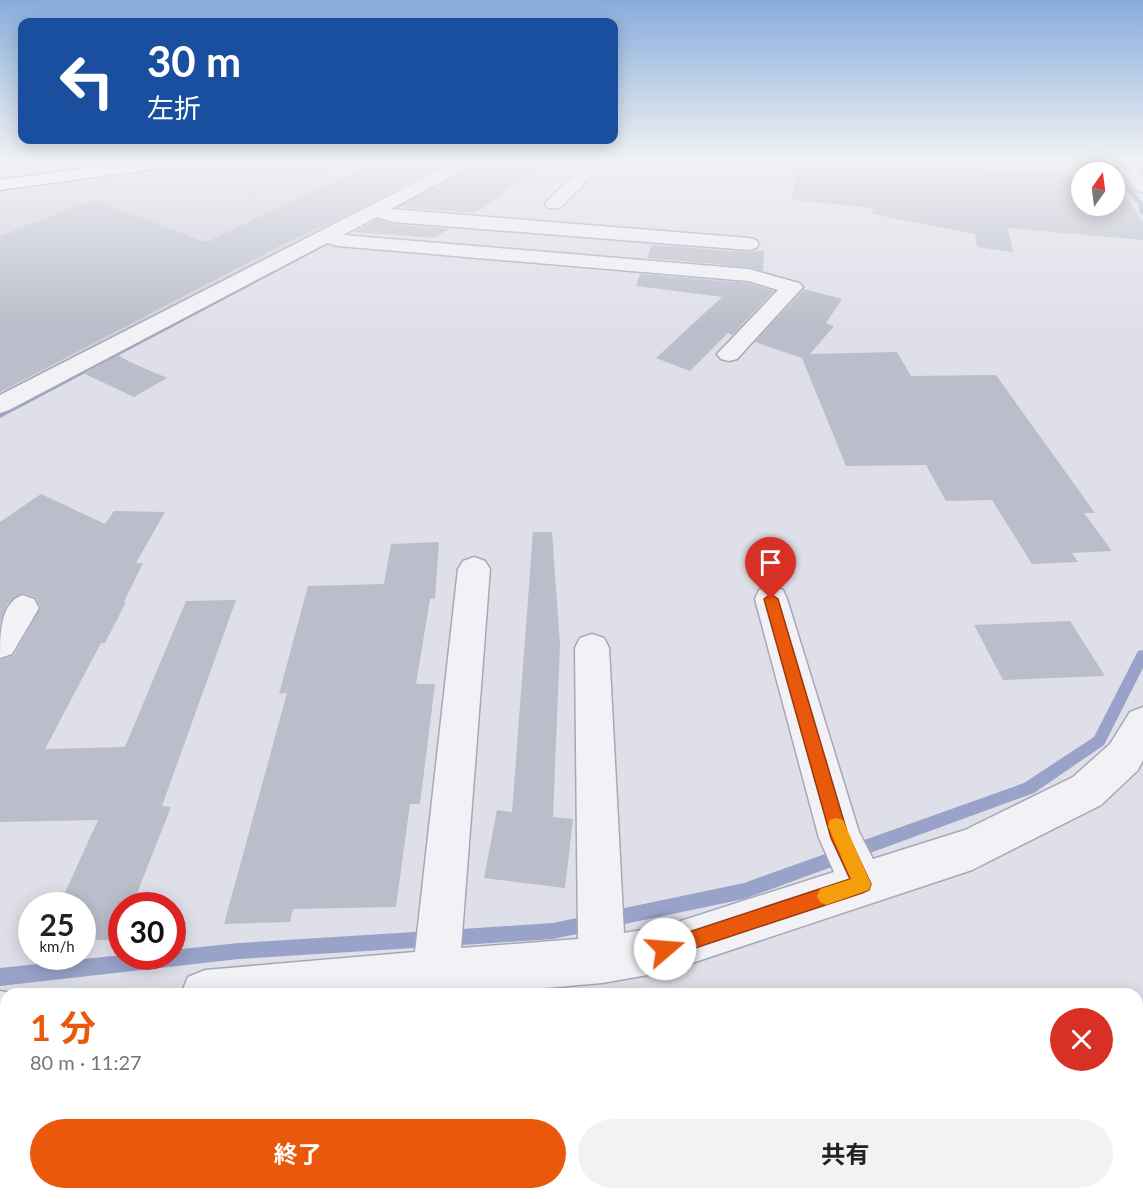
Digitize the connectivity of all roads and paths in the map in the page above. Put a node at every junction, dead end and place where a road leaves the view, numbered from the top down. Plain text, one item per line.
1 (375, 215) edge
2 (415, 215) edge
3 (331, 238) junction
4 (749, 244) dead end
5 (729, 354) dead end
6 (0, 405) edge
7 (474, 569) dead end
8 (771, 599) dead end
9 (22, 608) dead end
10 (0, 644) edge
11 (592, 648) dead end
12 (1143, 724) edge
13 (852, 862) junction
14 (602, 932) junction
15 (439, 949) junction
16 (236, 988) edge

1 - 3 street
2 - 4 street
3 - 5 street
3 - 6 street
7 - 15 street
8 - 13 street
9 - 10 street
11 - 14 street
12 - 13 street
13 - 14 street
14 - 15 street
15 - 16 street

